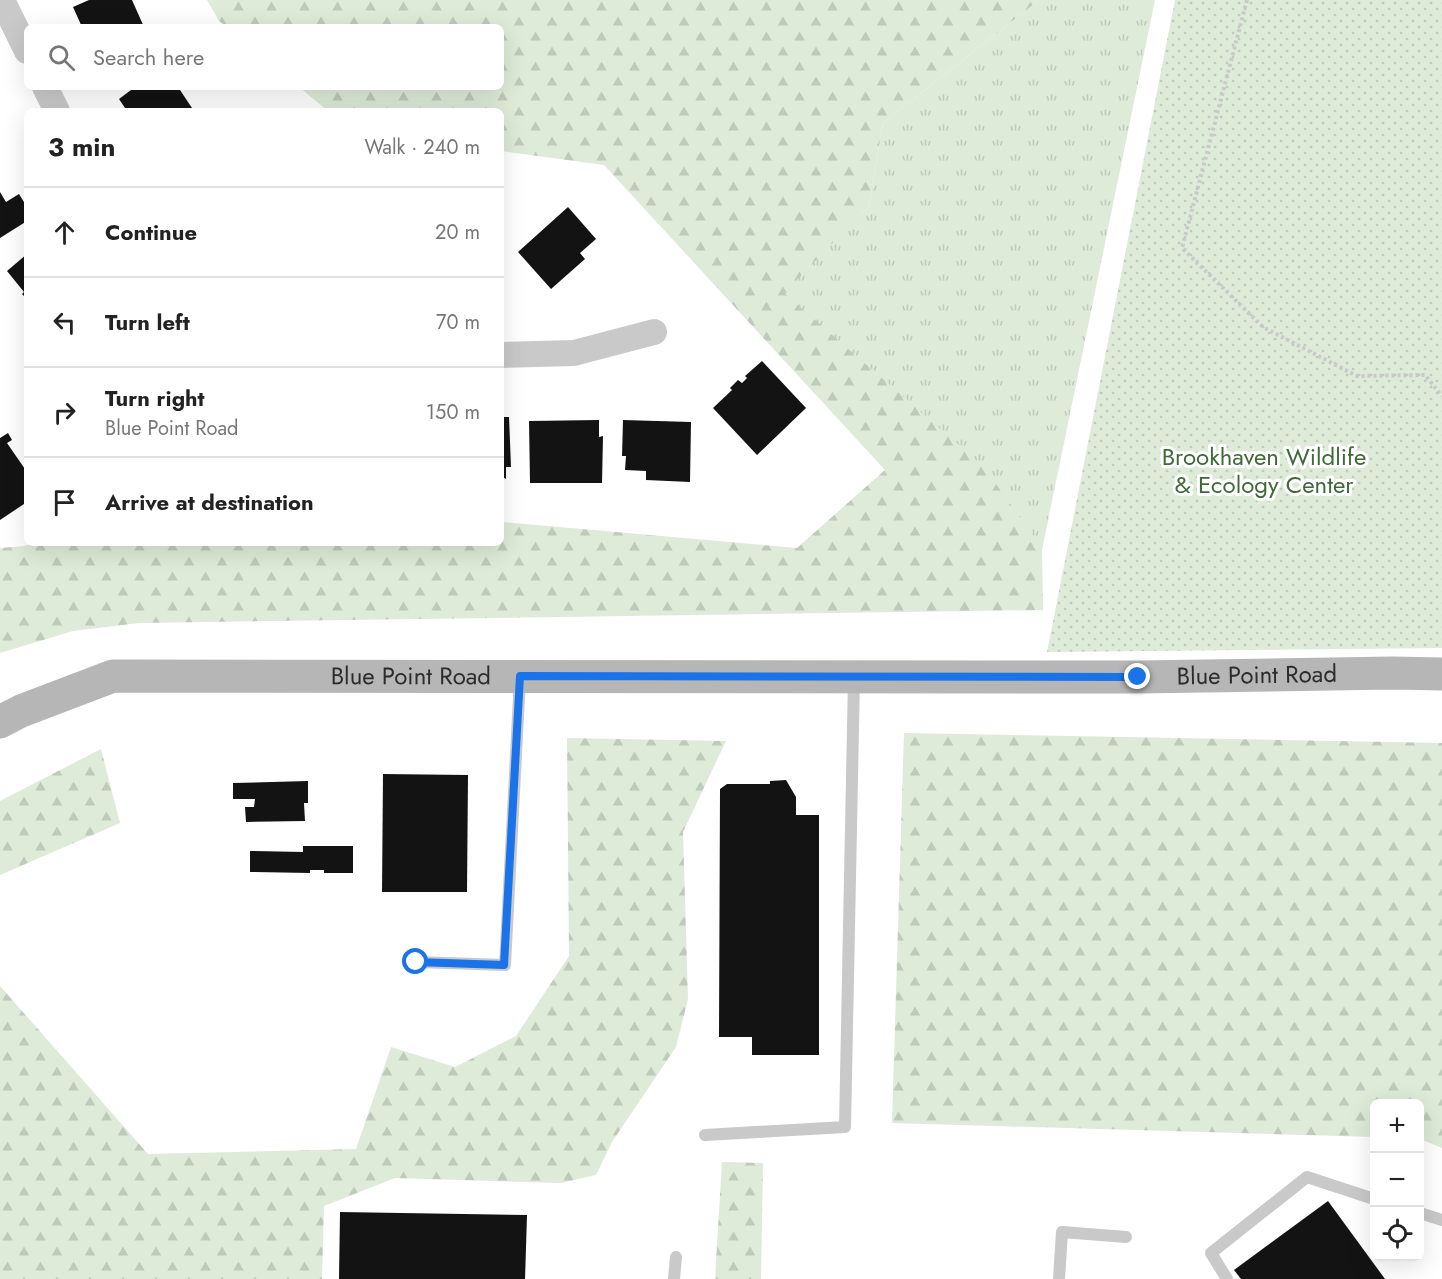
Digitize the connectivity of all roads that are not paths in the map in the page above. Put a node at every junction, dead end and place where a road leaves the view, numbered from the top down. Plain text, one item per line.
1 (2, 0) edge
2 (24, 45) edge
3 (46, 90) edge
4 (56, 108) edge
5 (654, 332) dead end
6 (504, 355) edge
7 (1442, 674) edge
8 (520, 676) junction
9 (854, 677) junction
10 (0, 722) edge
11 (416, 962) dead end
12 (705, 1134) dead end
13 (1370, 1198) edge
14 (1424, 1215) edge
15 (1442, 1220) edge
16 (1126, 1237) dead end
17 (676, 1257) dead end
18 (674, 1279) edge
19 (1059, 1279) edge
20 (1227, 1279) edge

1 - 2 street
3 - 4 street
5 - 6 street
7 - 9 street, Blue Point Road
8 - 9 street, Blue Point Road
8 - 10 street, Blue Point Road
8 - 11 lane
9 - 12 lane
13 - 20 lane
14 - 15 lane
16 - 19 lane
17 - 18 lane

